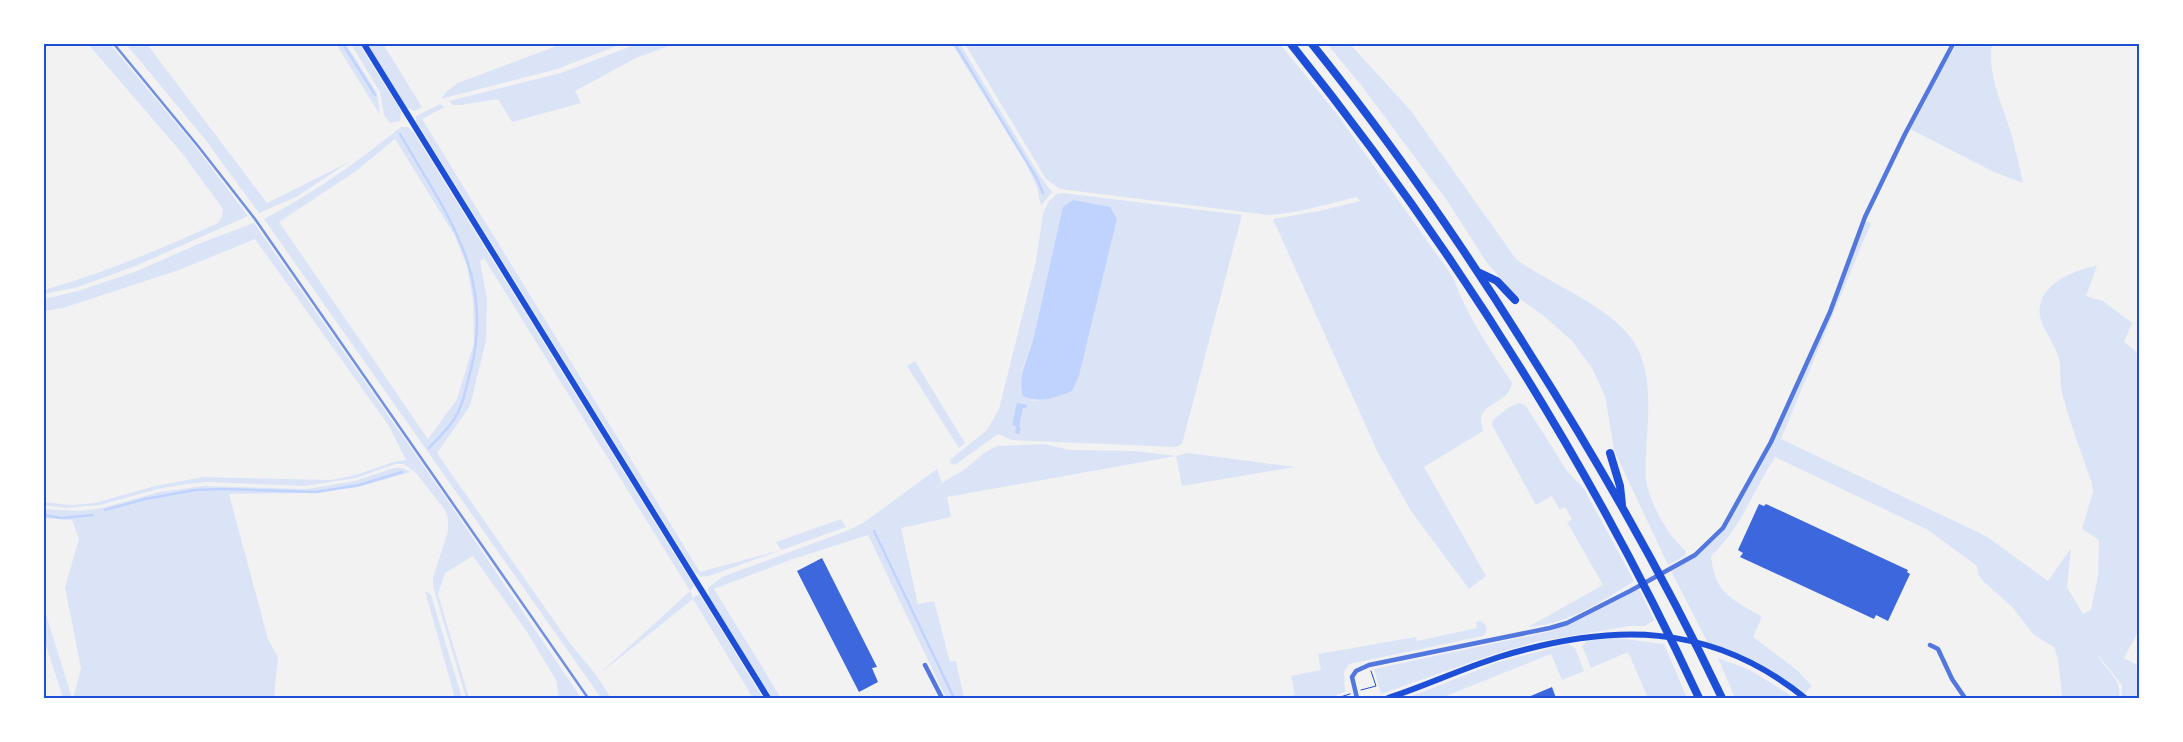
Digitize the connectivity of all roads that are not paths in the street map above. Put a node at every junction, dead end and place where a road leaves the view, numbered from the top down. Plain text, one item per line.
1 (364, 44) edge
2 (1290, 44) edge
3 (1312, 44) edge
4 (1953, 44) edge
5 (1478, 272) junction
6 (1515, 300) dead end
7 (1610, 453) dead end
8 (1623, 510) junction
9 (1930, 645) dead end
10 (925, 666) dead end
11 (768, 698) edge
12 (942, 698) edge
13 (1357, 698) edge
14 (1388, 698) edge
15 (1699, 698) edge
16 (1722, 698) edge
17 (1805, 698) edge
18 (1964, 698) edge

1 - 11 main road
2 - 15 highway
3 - 5 highway
4 - 13 street
5 - 6 highway
5 - 8 highway
7 - 8 highway
8 - 16 highway
9 - 18 street
10 - 12 street
14 - 17 main road

